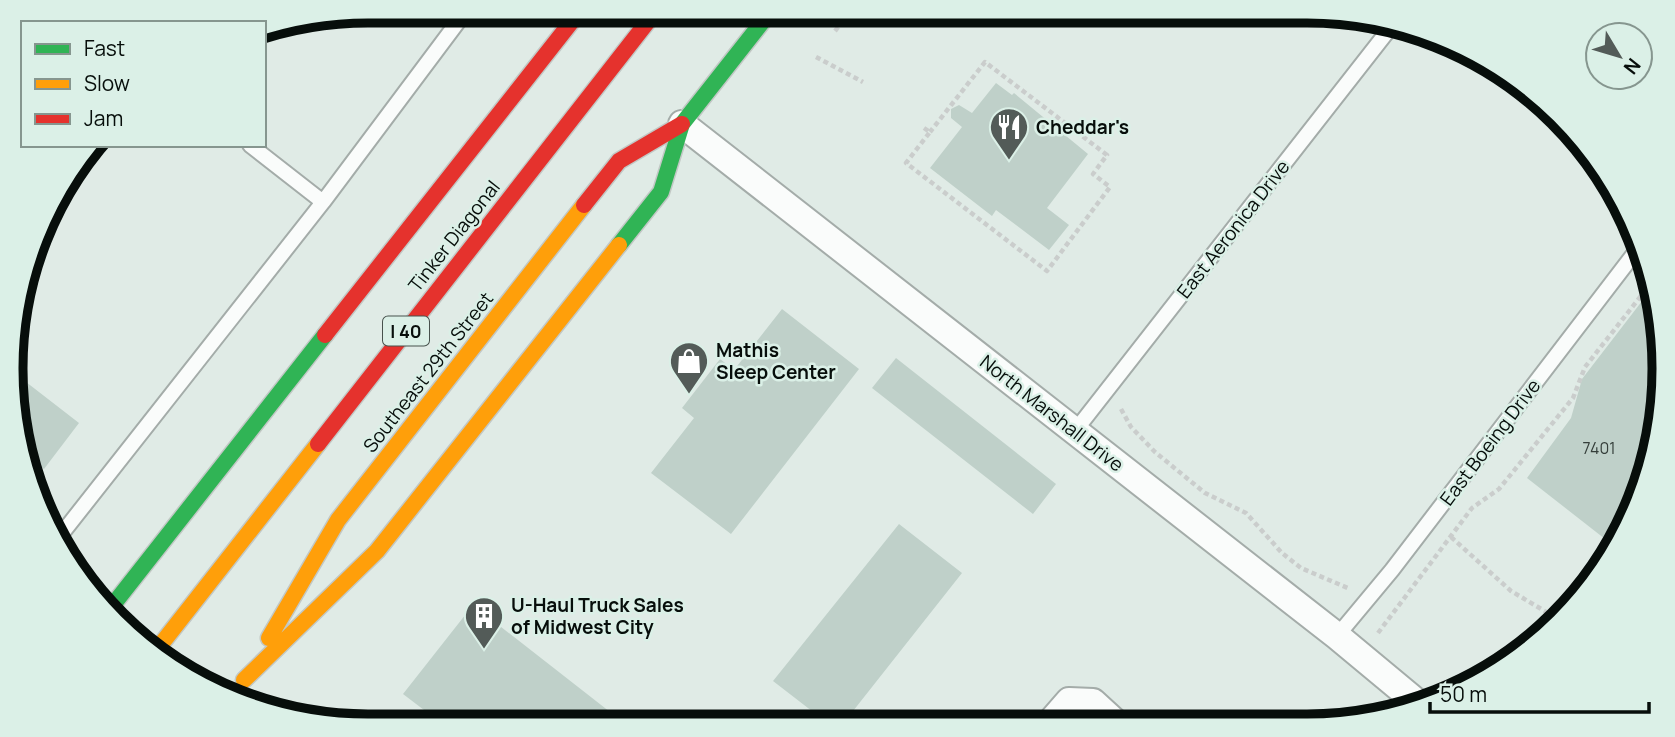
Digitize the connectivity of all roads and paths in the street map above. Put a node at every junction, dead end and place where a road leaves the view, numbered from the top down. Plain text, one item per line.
1 (456, 23) edge
2 (570, 23) edge
3 (646, 23) edge
4 (761, 23) edge
5 (842, 23) edge
6 (835, 32) dead end
7 (1387, 32) edge
8 (816, 57) dead end
9 (863, 82) dead end
10 (682, 124) junction
11 (924, 128) dead end
12 (930, 132) junction
13 (253, 147) edge
14 (323, 202) junction
15 (1633, 255) edge
16 (1643, 292) edge
17 (1121, 409) dead end
18 (1075, 431) junction
19 (64, 531) edge
20 (1451, 537) junction
21 (1351, 590) dead end
22 (115, 603) edge
23 (1382, 614) dead end
24 (1550, 614) edge
25 (1389, 619) junction
26 (1378, 633) dead end
27 (1336, 636) junction
28 (161, 645) edge
29 (1411, 698) edge
30 (1058, 714) edge
31 (1106, 714) edge

1 - 14 lane
2 - 22 main road
3 - 28 main road, Tinker Diagonal / I 40
4 - 10 main road, Southeast 29th Street
5 - 6 path
7 - 18 lane, East Aeronica Drive
8 - 9 path
10 - 10 main road, Southeast 29th Street
10 - 18 street, North Marshall Drive
11 - 12 path
12 - 12 path
13 - 14 lane
14 - 19 lane
15 - 27 lane, East Boeing Drive
16 - 20 path
17 - 21 path
18 - 27 street, North Marshall Drive
20 - 24 path
20 - 25 path
23 - 25 path
25 - 26 path
27 - 29 street, North Marshall Drive
30 - 31 street

